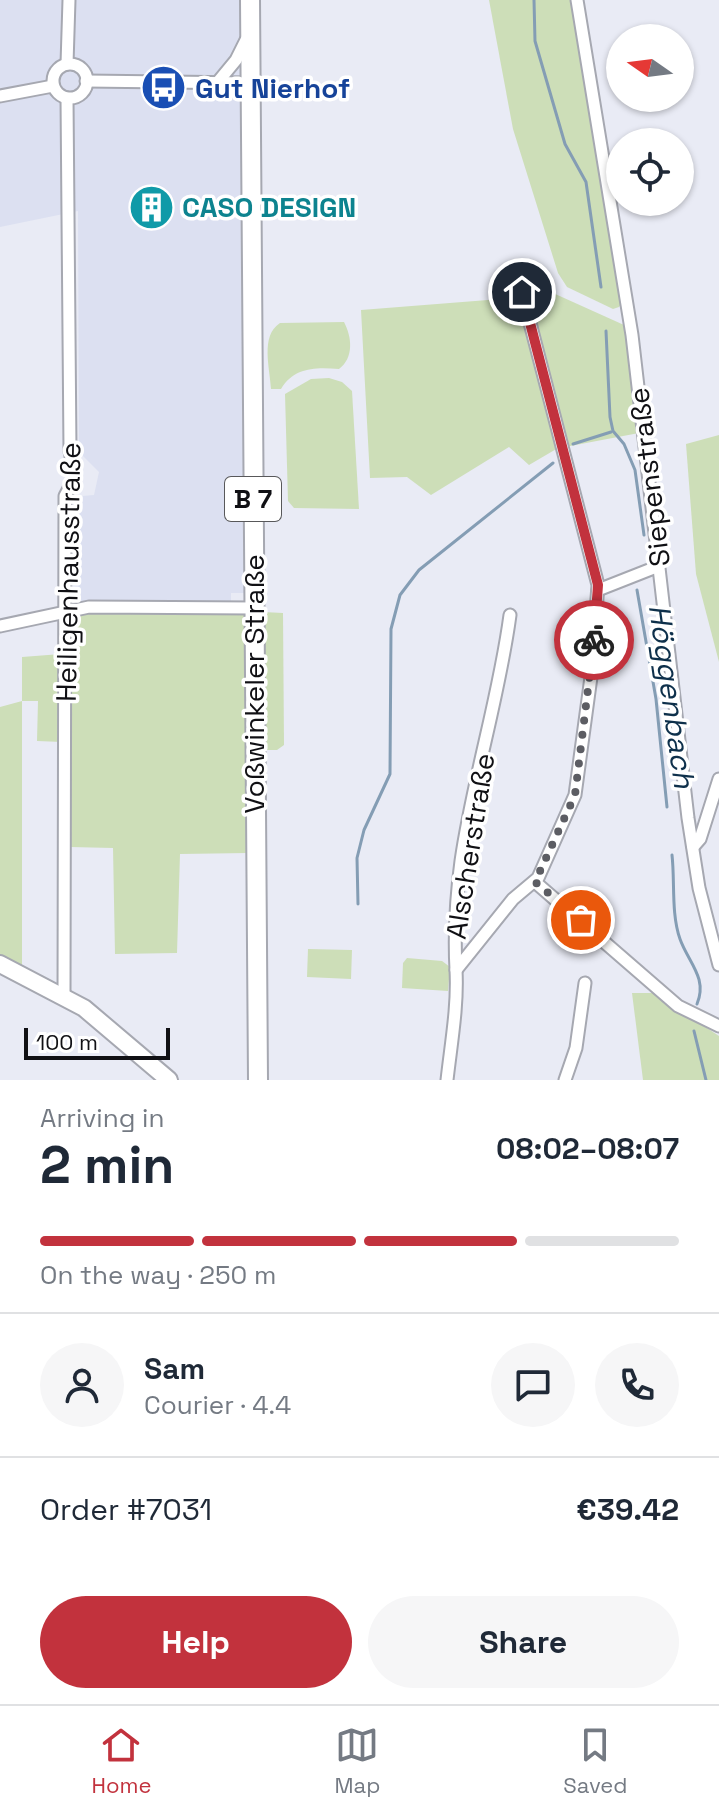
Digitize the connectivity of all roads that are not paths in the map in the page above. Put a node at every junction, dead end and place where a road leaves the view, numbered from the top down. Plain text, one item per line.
1 (69, 0) edge
2 (250, 0) edge
3 (577, 0) edge
4 (250, 28) junction
5 (67, 64) junction
6 (86, 81) junction
7 (217, 83) junction
8 (250, 83) junction
9 (53, 86) junction
10 (0, 96) edge
11 (67, 98) junction
12 (522, 292) dead end
13 (659, 566) junction
14 (598, 590) junction
15 (254, 608) junction
16 (65, 609) junction
17 (510, 615) dead end
18 (0, 626) edge
19 (719, 779) edge
20 (693, 847) junction
21 (535, 882) junction
22 (0, 964) edge
23 (719, 965) edge
24 (456, 970) junction
25 (585, 983) dead end
26 (64, 997) junction
27 (719, 1026) edge
28 (169, 1080) edge
29 (258, 1080) edge
30 (447, 1080) edge
31 (565, 1080) edge

1 - 5 street
2 - 4 main road, Voßwinkeler Straße / B 7
3 - 13 street, Siepenstraße
4 - 7 street
4 - 8 main road, Voßwinkeler Straße / B 7
5 - 6 street
5 - 9 street
6 - 7 street
6 - 11 street
7 - 8 street
8 - 15 main road, Voßwinkeler Straße / B 7
9 - 10 street
9 - 11 street
11 - 16 street, Heiligenhausstraße
12 - 14 street
13 - 14 street
13 - 20 street, Siepenstraße
14 - 21 street
15 - 16 street
15 - 29 main road, Voßwinkeler Straße / B 7
16 - 18 street
16 - 26 street, Heiligenhausstraße
17 - 24 street, Alscherstraße
19 - 20 street
20 - 23 street, Siepenstraße
21 - 24 street
21 - 27 street
22 - 26 street
24 - 30 street, Alscherstraße
25 - 31 street
26 - 28 street

